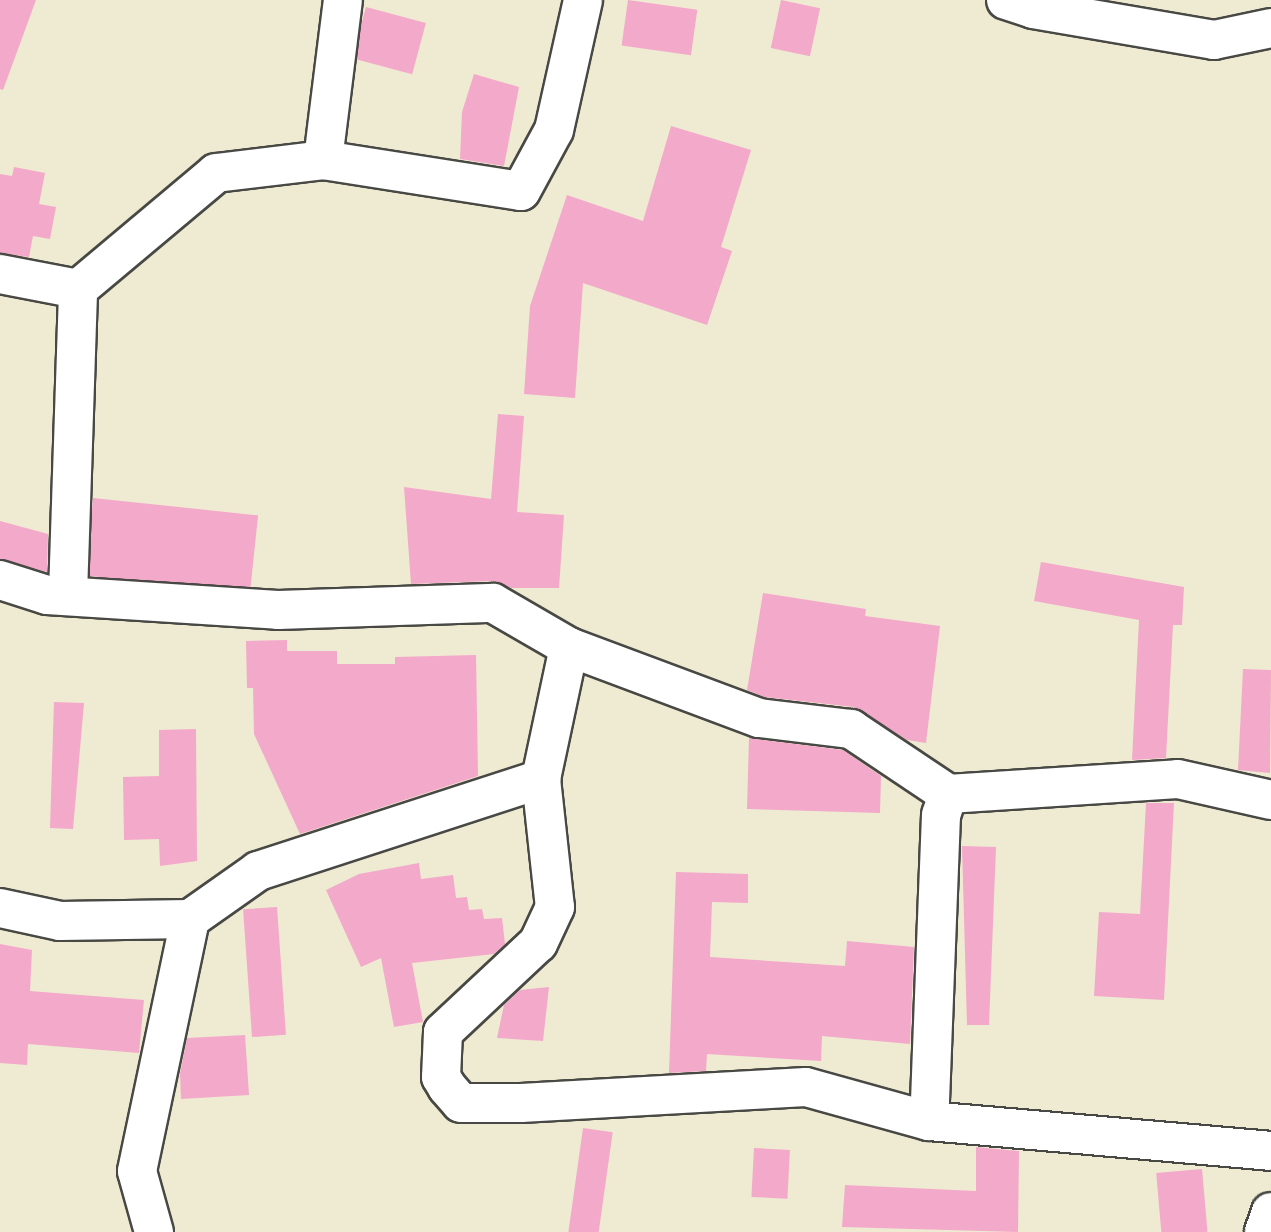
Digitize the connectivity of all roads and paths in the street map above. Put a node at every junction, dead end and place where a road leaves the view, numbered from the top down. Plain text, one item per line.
1 (343, 0) edge
2 (583, 0) edge
3 (1006, 0) edge
4 (1271, 28) edge
5 (323, 160) junction
6 (0, 274) edge
7 (78, 289) junction
8 (0, 580) edge
9 (68, 594) junction
10 (569, 647) junction
11 (541, 779) junction
12 (948, 794) junction
13 (1271, 800) edge
14 (0, 908) edge
15 (190, 919) junction
16 (929, 1121) junction
17 (1271, 1151) edge
18 (1271, 1212) edge
19 (154, 1232) edge
20 (1264, 1232) edge

1 - 5 street
2 - 5 street
3 - 4 street
5 - 7 street
6 - 7 street
7 - 9 street
8 - 9 street
9 - 10 street
10 - 11 street
10 - 12 street
11 - 15 street
11 - 16 street
12 - 13 street
12 - 16 street
14 - 15 street
15 - 19 street
16 - 17 street
18 - 20 street

